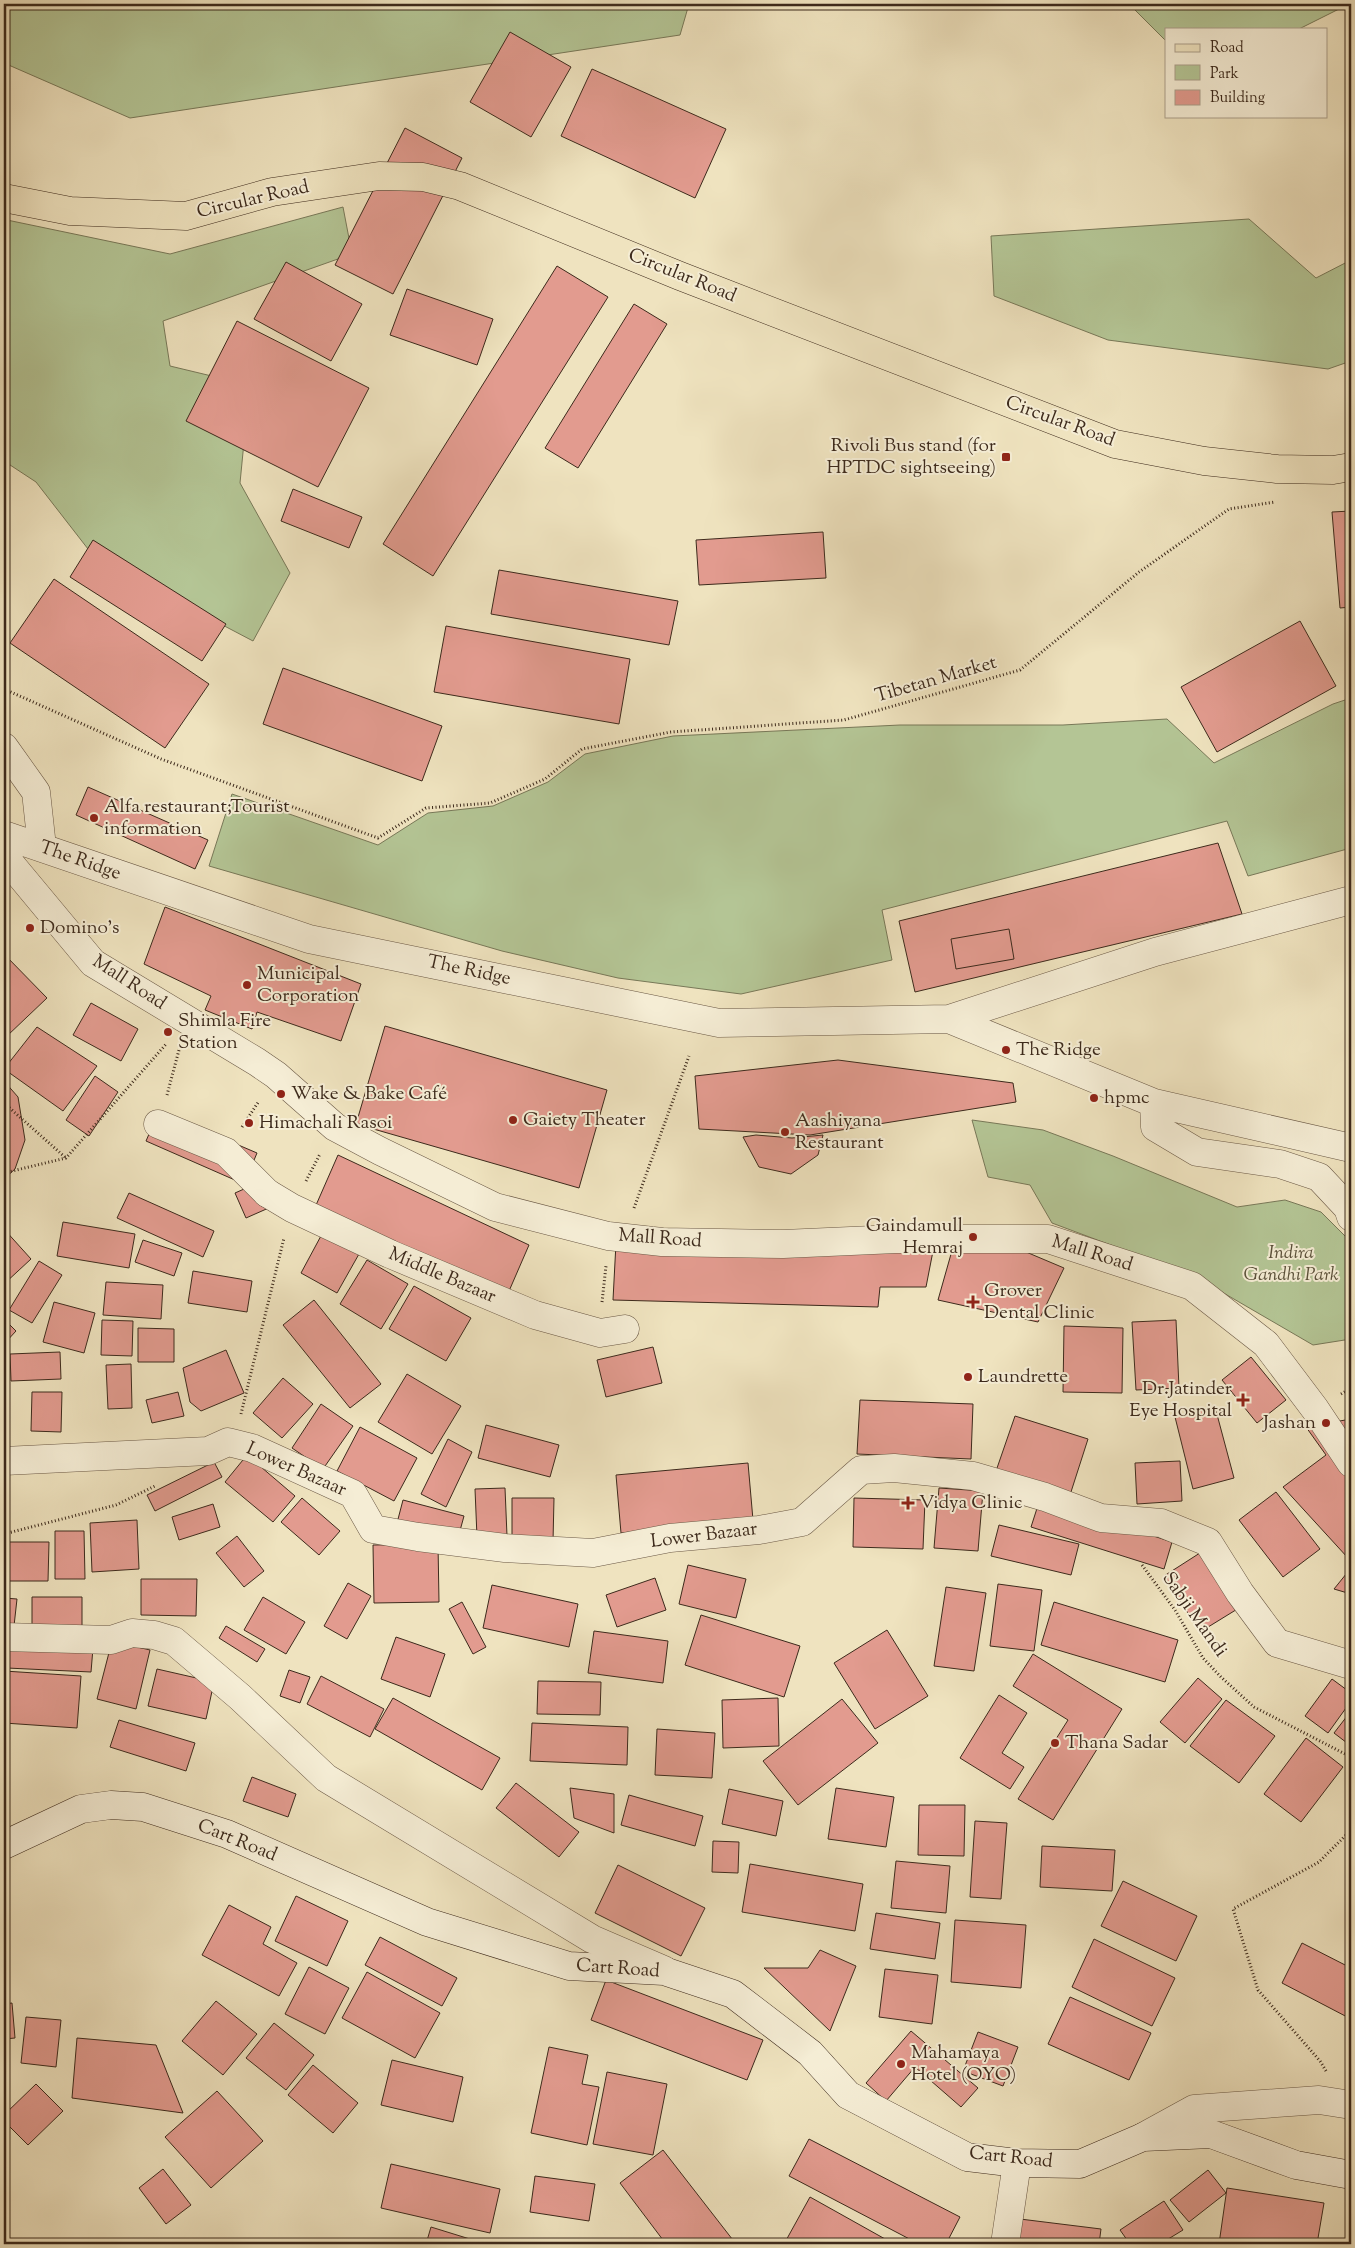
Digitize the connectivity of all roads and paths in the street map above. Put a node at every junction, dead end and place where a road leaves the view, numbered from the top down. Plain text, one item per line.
1 (4, 198) edge
2 (1351, 467) edge
3 (1276, 501) dead end
4 (4, 689) edge
5 (4, 747) edge
6 (4, 835) edge
7 (42, 847) junction
8 (4, 856) edge
9 (1351, 900) edge
10 (949, 1019) junction
11 (187, 1020) junction
12 (689, 1056) dead end
13 (276, 1075) junction
14 (1154, 1102) junction
15 (4, 1103) edge
16 (158, 1124) joint
17 (334, 1127) junction
18 (1351, 1148) edge
19 (226, 1152) junction
20 (66, 1158) junction
21 (4, 1173) edge
22 (292, 1208) junction
23 (1351, 1217) edge
24 (616, 1237) junction
25 (613, 1331) joint
26 (252, 1448) junction
27 (4, 1461) edge
28 (1351, 1463) edge
29 (160, 1483) dead end
30 (4, 1534) edge
31 (1142, 1565) dead end
32 (4, 1636) edge
33 (1351, 1665) edge
34 (1351, 1757) edge
35 (1351, 1830) edge
36 (4, 1845) edge
37 (664, 1971) junction
38 (1349, 2105) edge
39 (1143, 2137) junction
40 (1017, 2162) junction
41 (1351, 2175) edge
42 (1005, 2244) edge

1 - 2 main road, Circular Road
3 - 4 path, Tibetan Market
5 - 7 street
6 - 7 street, The Ridge
7 - 10 street, The Ridge
8 - 11 street, Mall Road
9 - 10 street, The Ridge
10 - 14 street, The Ridge
11 - 13 street, Mall Road
11 - 16 path
11 - 20 path
12 - 24 path
13 - 17 street, Mall Road
13 - 19 path
14 - 18 street, The Ridge
14 - 23 street
15 - 20 path
16 - 19 street
17 - 22 path
17 - 24 street, Mall Road
19 - 22 street, Middle Bazaar
20 - 21 path
22 - 25 street, Middle Bazaar
22 - 26 path
24 - 25 path
24 - 28 street, Mall Road
26 - 27 street, Lower Bazaar
26 - 33 street, Lower Bazaar
29 - 30 path
31 - 34 path, Sabji Mandi
32 - 37 street
35 - 38 path
36 - 37 street, Cart Road
37 - 40 street, Cart Road
38 - 39 street
39 - 40 street, Cart Road
39 - 41 street, Cart Road
40 - 42 street

